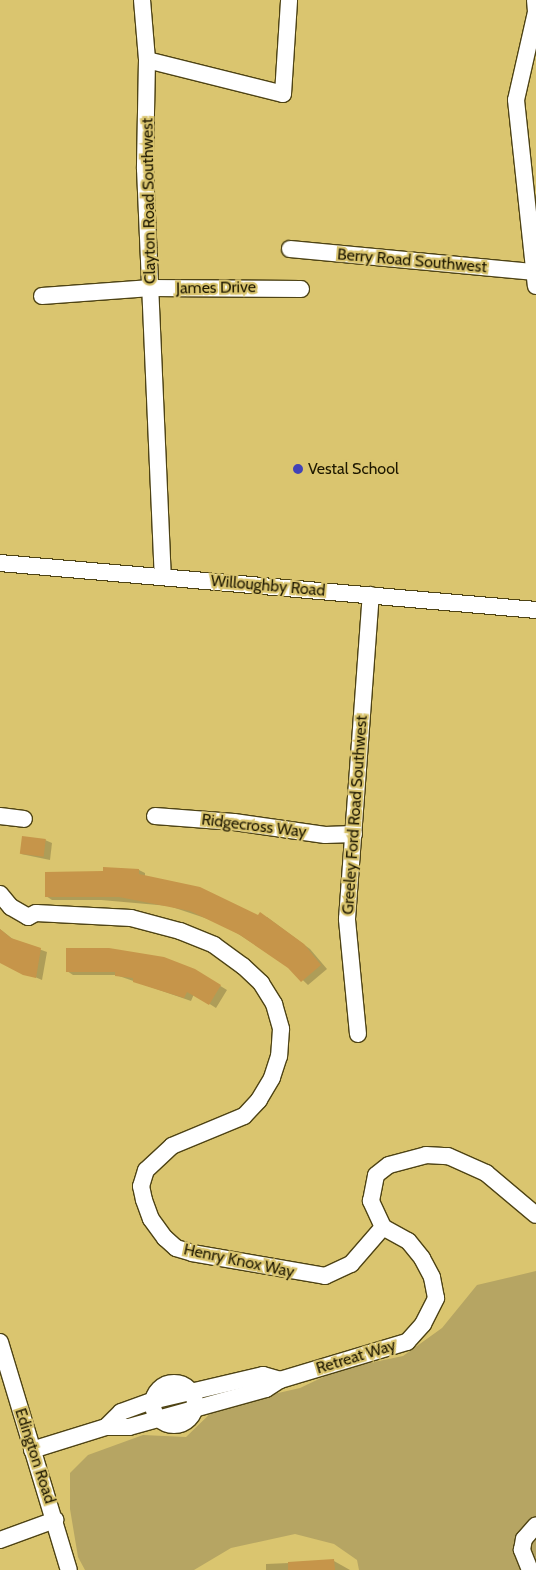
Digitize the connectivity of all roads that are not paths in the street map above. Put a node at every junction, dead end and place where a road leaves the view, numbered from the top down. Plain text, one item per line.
1 (142, 0) edge
2 (289, 0) edge
3 (536, 0) edge
4 (536, 12) edge
5 (147, 60) junction
6 (290, 249) dead end
7 (536, 279) edge
8 (151, 288) junction
9 (301, 289) dead end
10 (42, 296) dead end
11 (0, 563) edge
12 (163, 577) junction
13 (371, 595) junction
14 (536, 610) edge
15 (0, 816) edge
16 (155, 816) dead end
17 (24, 819) dead end
18 (354, 834) junction
19 (0, 894) edge
20 (358, 1034) dead end
21 (536, 1215) edge
22 (383, 1227) junction
23 (0, 1342) edge
24 (194, 1399) junction
25 (152, 1401) junction
26 (157, 1418) junction
27 (106, 1427) junction
28 (32, 1450) junction
29 (55, 1520) junction
30 (536, 1525) edge
31 (0, 1540) edge
32 (69, 1570) edge
33 (530, 1570) edge

1 - 5 street, Clayton Road Southwest
2 - 5 street
3 - 4 street
4 - 7 street
5 - 8 street, Clayton Road Southwest
6 - 7 street, Berry Road Southwest
8 - 9 street, James Drive
8 - 10 street, James Drive
8 - 12 street, Clayton Road Southwest
11 - 12 street, Willoughby Road
12 - 13 street, Willoughby Road
13 - 14 street, Willoughby Road
13 - 18 street, Greeley Ford Road Southwest
15 - 17 street
16 - 18 street, Ridgecross Way
18 - 20 street, Greeley Ford Road Southwest
19 - 22 street, Henry Knox Way
21 - 22 street
22 - 24 street, Retreat Way
23 - 28 street, Edington Road
24 - 25 street, Retreat Way
24 - 26 street
25 - 26 street
25 - 27 street, Retreat Way
26 - 27 street, Retreat Way
27 - 28 street, Retreat Way
28 - 29 street, Edington Road
29 - 31 street
29 - 32 street, Edington Road
30 - 33 street

